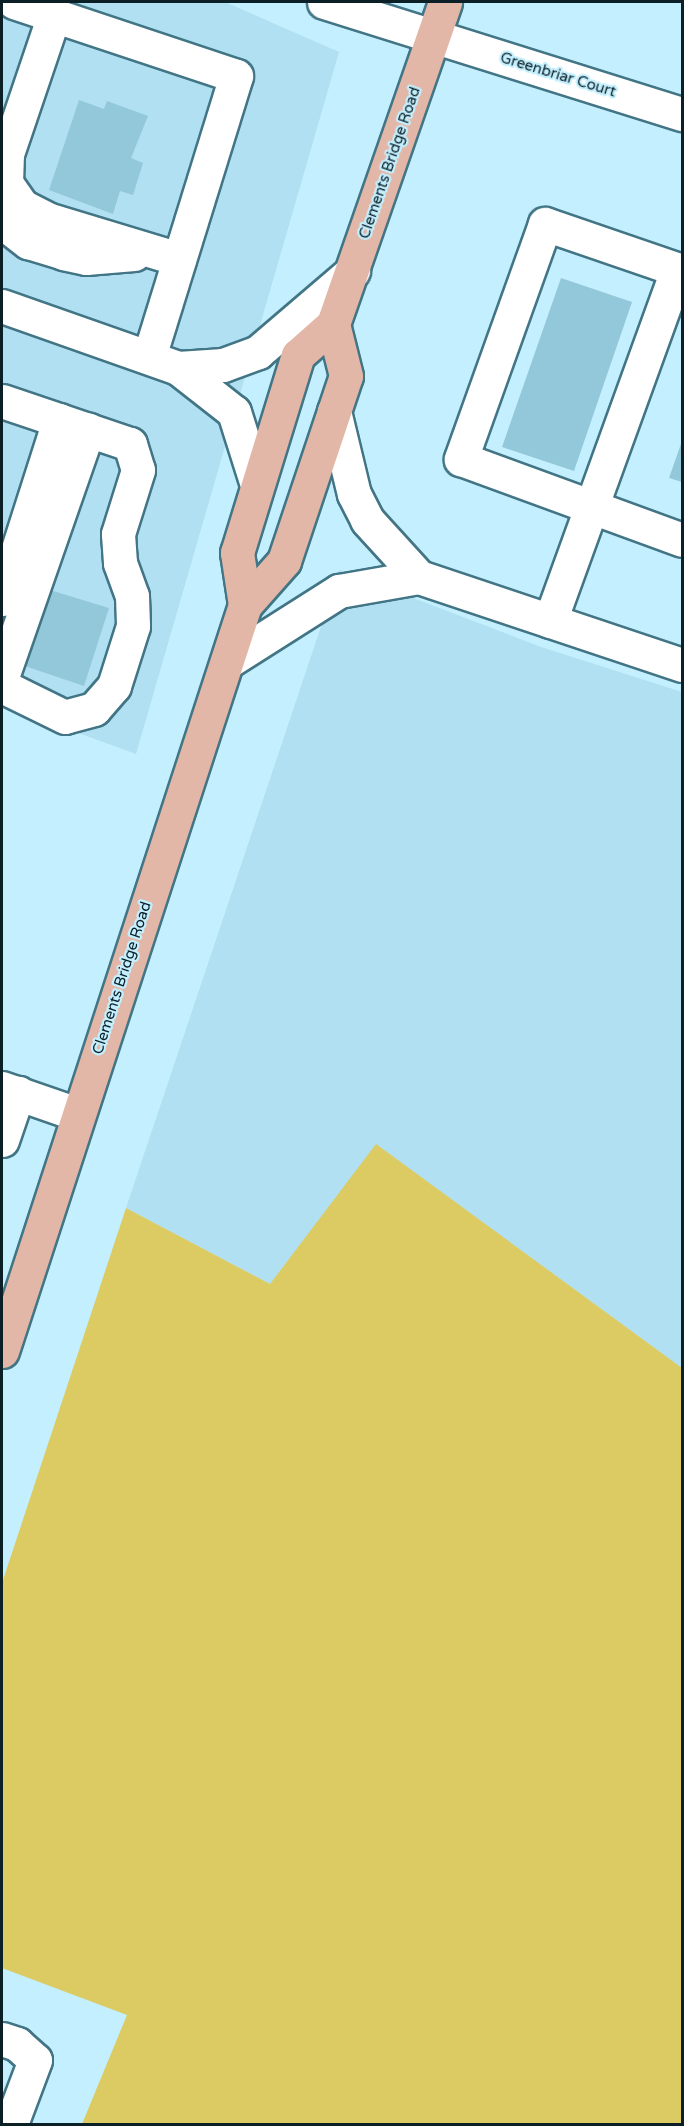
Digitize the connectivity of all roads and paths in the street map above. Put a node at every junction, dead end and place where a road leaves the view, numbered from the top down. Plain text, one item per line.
1 (324, 2) edge
2 (445, 2) edge
3 (44, 12) edge
4 (434, 37) junction
5 (682, 114) edge
6 (2, 117) edge
7 (2, 148) edge
8 (2, 208) edge
9 (2, 222) edge
10 (2, 247) edge
11 (167, 256) junction
12 (680, 270) edge
13 (353, 272) junction
14 (2, 306) edge
15 (333, 324) junction
16 (164, 363) junction
17 (2, 402) edge
18 (334, 411) junction
19 (73, 425) junction
20 (257, 485) junction
21 (592, 507) junction
22 (682, 540) edge
23 (419, 577) junction
24 (2, 599) edge
25 (245, 605) junction
26 (550, 621) junction
27 (2, 640) edge
28 (227, 662) junction
29 (682, 665) edge
30 (2, 678) edge
31 (2, 686) edge
32 (10, 1090) edge
33 (77, 1114) junction
34 (2, 1140) edge
35 (2, 1352) edge
36 (2, 2039) edge
37 (11, 2124) edge

1 - 4 street, Greenbriar Court
2 - 4 main road, Clements Bridge Road
3 - 6 street
3 - 7 street
3 - 11 street
3 - 11 street
4 - 5 street, Greenbriar Court
4 - 13 main road, Clements Bridge Road
8 - 11 street
9 - 11 street
10 - 11 street
11 - 16 street
12 - 21 street
12 - 21 street
13 - 15 main road, Clements Bridge Road
13 - 16 street
14 - 16 street
15 - 18 main road, Clements Bridge Road
15 - 20 main road, Clements Bridge Road
16 - 20 street
17 - 19 street
18 - 23 street
18 - 25 main road, Clements Bridge Road
19 - 24 street
19 - 27 street
19 - 30 street
19 - 31 street
20 - 25 main road, Clements Bridge Road
21 - 22 street
21 - 26 street
23 - 26 street
23 - 28 street
25 - 28 main road, Clements Bridge Road
26 - 29 street
28 - 33 main road, Clements Bridge Road
32 - 33 street
32 - 34 street
33 - 35 main road, Clements Bridge Road
36 - 37 street

